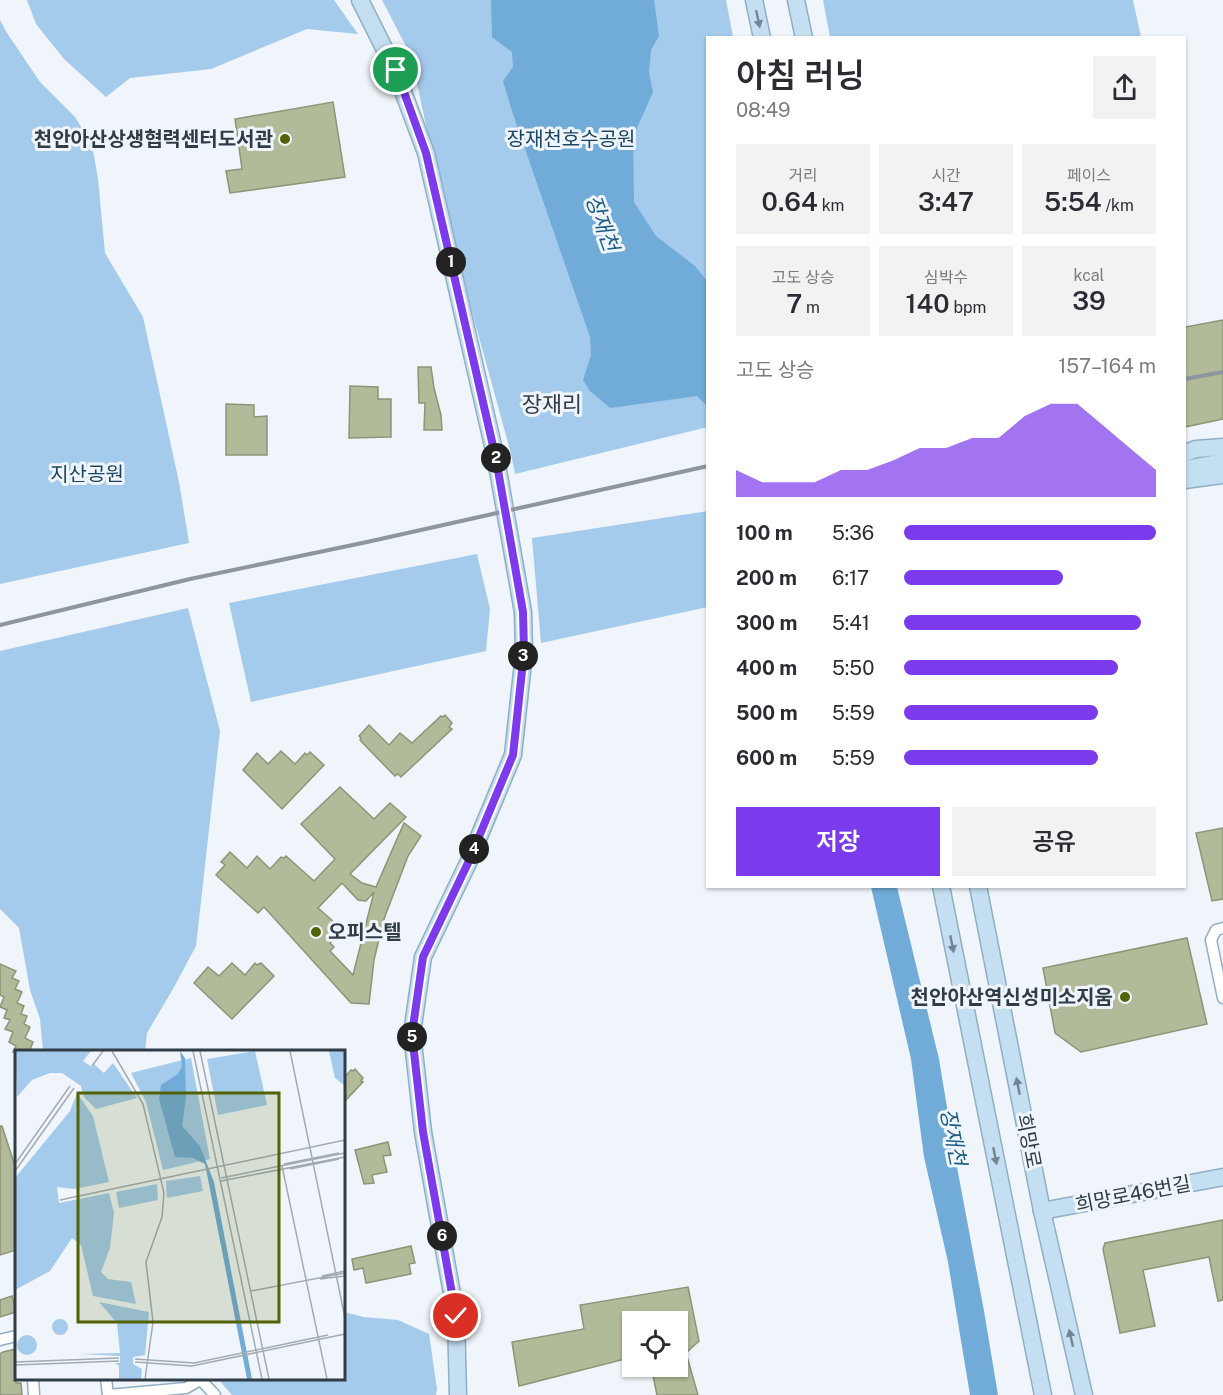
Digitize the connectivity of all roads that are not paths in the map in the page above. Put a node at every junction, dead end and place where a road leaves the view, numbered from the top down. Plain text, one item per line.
1 (360, 0) edge
2 (754, 0) edge
3 (796, 0) edge
4 (762, 36) edge
5 (804, 36) edge
6 (1223, 440) edge
7 (1223, 447) edge
8 (1190, 451) edge
9 (1223, 462) edge
10 (1186, 468) edge
11 (1223, 475) edge
12 (1186, 480) edge
13 (941, 888) edge
14 (978, 888) edge
15 (1223, 928) edge
16 (1223, 998) edge
17 (1223, 1177) edge
18 (1042, 1211) junction
19 (15, 1336) edge
20 (0, 1340) edge
21 (33, 1380) edge
22 (106, 1380) edge
23 (198, 1380) edge
24 (200, 1380) edge
25 (34, 1395) edge
26 (108, 1395) edge
27 (215, 1395) edge
28 (458, 1395) edge
29 (1043, 1395) edge
30 (1084, 1395) edge

1 - 28 street
2 -> 4 street
3 - 5 street
6 - 8 street
7 - 8 street
9 - 10 street
11 - 12 street
13 -> 29 street, 희망로
18 -> 14 street, 희망로
15 - 16 street
17 - 18 street, 희망로46번길
30 -> 18 street, 희망로
19 - 20 street
21 - 25 street
22 - 26 street
23 - 26 street
24 - 27 street

